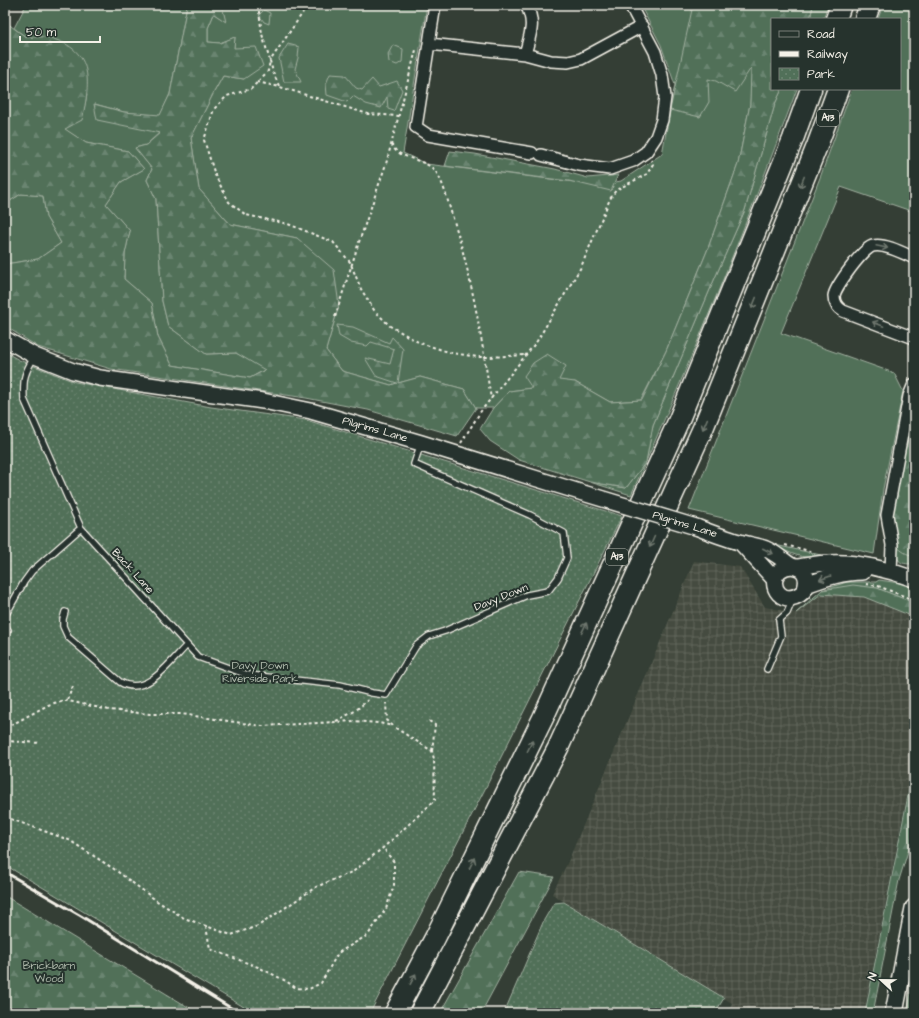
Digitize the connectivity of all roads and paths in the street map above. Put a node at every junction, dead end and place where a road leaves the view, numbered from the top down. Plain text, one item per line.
1 (259, 5) edge
2 (308, 5) edge
3 (435, 5) edge
4 (526, 5) edge
5 (630, 5) edge
6 (841, 5) edge
7 (870, 5) edge
8 (836, 18) edge
9 (865, 18) edge
10 (642, 26) junction
11 (429, 44) junction
12 (416, 50) dead end
13 (525, 54) junction
14 (270, 61) junction
15 (257, 82) junction
16 (280, 87) junction
17 (811, 90) edge
18 (838, 90) edge
19 (399, 116) junction
20 (391, 144) junction
21 (646, 152) junction
22 (914, 258) edge
23 (335, 317) dead end
24 (914, 338) edge
25 (5, 339) edge
26 (526, 355) junction
27 (35, 356) junction
28 (484, 357) junction
29 (914, 384) edge
30 (491, 399) junction
31 (421, 442) junction
32 (459, 446) dead end
33 (81, 528) junction
34 (742, 543) junction
35 (778, 543) dead end
36 (817, 552) dead end
37 (795, 566) junction
38 (914, 571) edge
39 (891, 572) junction
40 (914, 579) edge
41 (774, 580) junction
42 (865, 584) dead end
43 (806, 585) junction
44 (794, 597) junction
45 (914, 600) edge
46 (65, 612) dead end
47 (5, 616) edge
48 (187, 645) junction
49 (766, 669) dead end
50 (74, 684) dead end
51 (372, 694) junction
52 (386, 695) junction
53 (67, 700) junction
54 (335, 721) junction
55 (429, 721) dead end
56 (5, 727) edge
57 (394, 727) junction
58 (5, 741) edge
59 (41, 743) dead end
60 (432, 751) junction
61 (5, 817) edge
62 (384, 847) junction
63 (914, 908) edge
64 (206, 926) junction
65 (395, 1013) edge
66 (420, 1013) edge
67 (894, 1013) edge

1 - 14 path
2 - 14 path
3 - 11 street
4 - 13 street
5 - 10 street
6 - 8 highway
7 - 9 highway
10 - 13 street
10 - 21 street
11 - 13 street
11 - 21 street
12 - 19 path
14 - 15 path
14 - 16 path
15 - 16 path
15 - 28 path
16 - 19 path
65 -> 17 highway, A13
18 -> 66 highway, A13
19 - 20 path
20 - 23 path
20 - 28 path
21 - 26 path
24 -> 22 street
25 - 27 main road, Pilgrims Lane
26 - 28 path
26 - 30 path
27 - 31 main road, Pilgrims Lane
27 - 33 lane, Back Lane
28 - 30 path
29 - 39 street
30 - 32 path
31 - 34 main road, Pilgrims Lane, bridge
31 - 52 lane, Davy Down
33 - 47 lane
33 - 48 lane, Back Lane
34 -> 37 main road, Pilgrims Lane
34 - 41 main road, Pilgrims Lane
35 - 36 path
37 - 39 main road
37 - 41 main road
37 - 43 main road
38 - 39 main road
39 - 40 main road
39 -> 43 main road
41 - 44 main road, Pilgrims Lane
42 - 45 path
43 - 44 main road
44 - 49 lane
46 - 48 lane
48 - 51 lane, Back Lane
50 - 53 path
51 - 52 lane
51 - 54 path
52 - 57 path
53 - 54 path
53 - 56 path
54 - 57 path
55 - 60 path
57 - 60 path
58 - 59 path
60 - 62 path
61 - 64 path
62 - 64 path
62 - 64 path
63 - 67 main road

